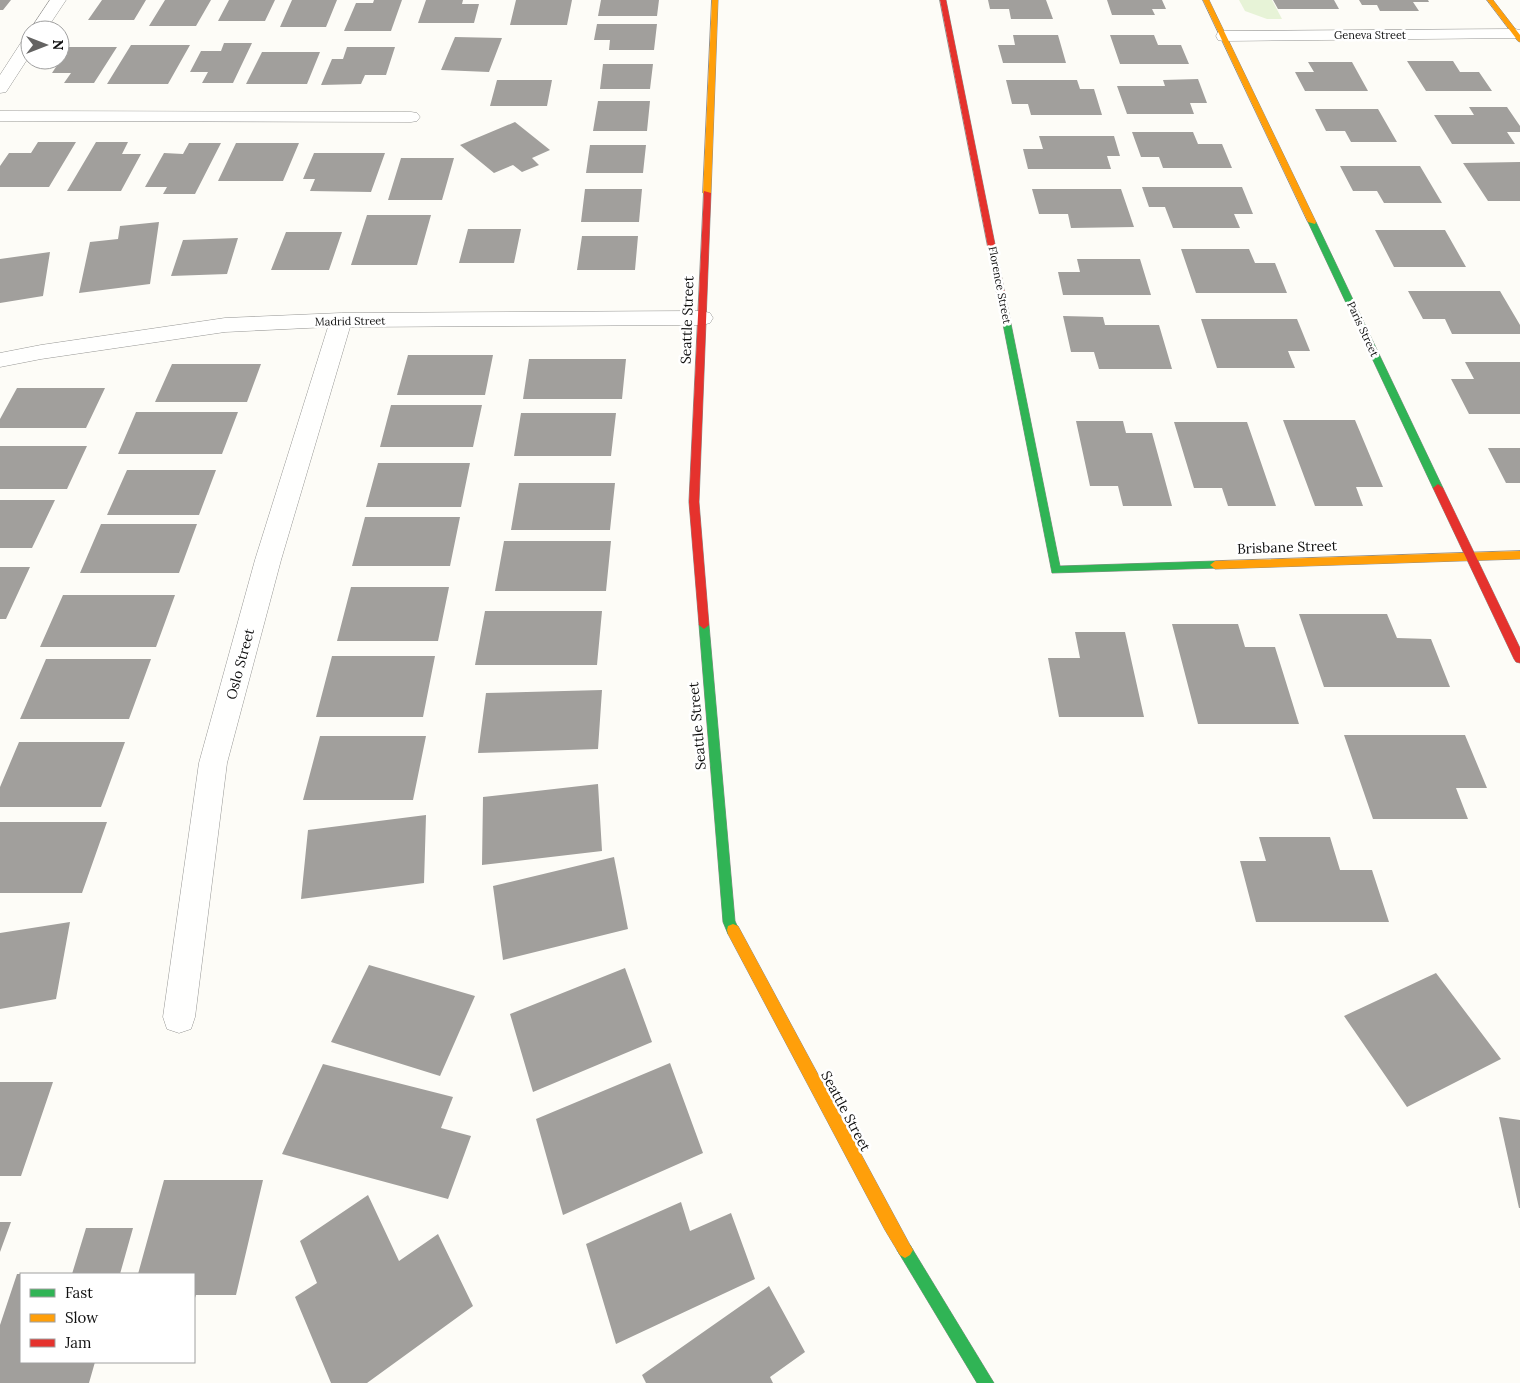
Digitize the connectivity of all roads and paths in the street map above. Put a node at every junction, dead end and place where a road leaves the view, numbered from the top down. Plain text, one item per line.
1 (58, 0) edge
2 (715, 0) edge
3 (943, 0) edge
4 (1206, 0) edge
5 (1490, 0) edge
6 (45, 20) edge
7 (1224, 36) junction
8 (1518, 37) edge
9 (20, 57) edge
10 (0, 88) edge
11 (0, 116) edge
12 (411, 117) dead end
13 (702, 318) junction
14 (341, 320) junction
15 (0, 360) edge
16 (1470, 556) junction
17 (1520, 556) edge
18 (1056, 570) joint
19 (1520, 659) edge
20 (179, 1017) dead end
21 (986, 1383) edge

1 - 6 street
2 - 13 street, Seattle Street
3 - 18 street, Florence Street
4 - 7 street, Paris Street
5 - 8 street
7 - 8 street, Geneva Street
7 - 16 street, Paris Street
9 - 10 street
11 - 12 street
13 - 14 street, Madrid Street
13 - 21 street, Seattle Street
14 - 15 street, Madrid Street
14 - 20 street, Oslo Street
16 - 17 street, Brisbane Street
16 - 18 street, Brisbane Street
16 - 19 street, Paris Street

